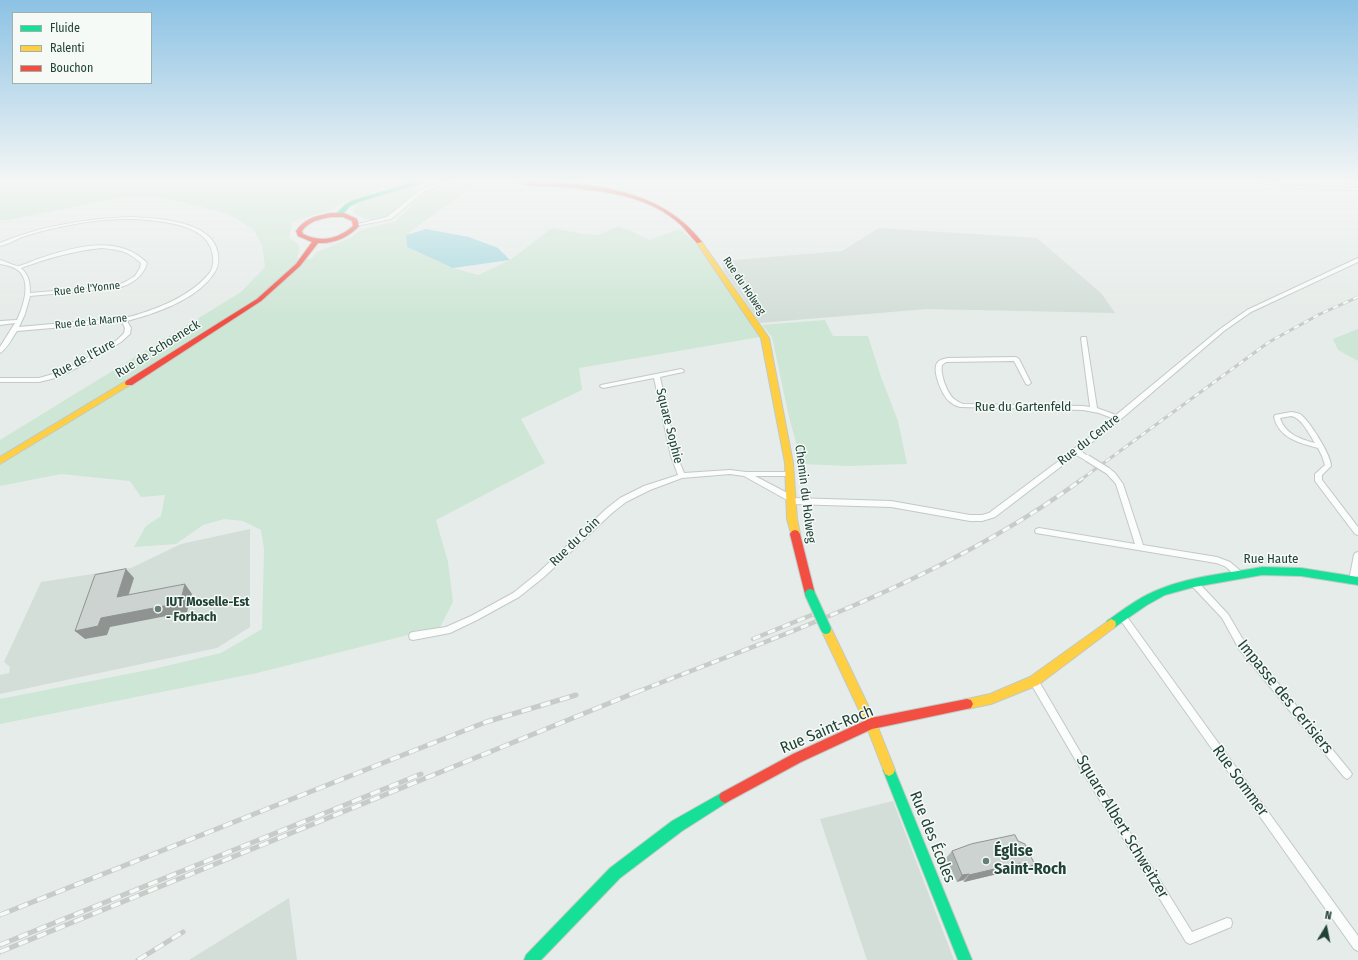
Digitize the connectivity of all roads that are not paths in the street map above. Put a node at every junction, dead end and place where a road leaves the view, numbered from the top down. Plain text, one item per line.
1 (60, 227) edge
2 (190, 227) edge
3 (303, 227) edge
4 (355, 227) edge
5 (686, 227) edge
6 (316, 241) junction
7 (0, 245) edge
8 (1358, 260) edge
9 (0, 262) edge
10 (17, 268) junction
11 (27, 295) junction
12 (124, 320) junction
13 (19, 321) junction
14 (0, 323) edge
15 (15, 328) junction
16 (758, 328) joint
17 (1084, 338) dead end
18 (0, 351) edge
19 (681, 371) dead end
20 (657, 376) junction
21 (0, 380) edge
22 (1028, 384) dead end
23 (603, 386) dead end
24 (1094, 410) junction
25 (1118, 418) junction
26 (1321, 447) junction
27 (1075, 451) junction
28 (0, 461) edge
29 (745, 474) junction
30 (789, 474) junction
31 (682, 476) junction
32 (790, 499) junction
33 (1039, 531) dead end
34 (1358, 532) edge
35 (1140, 547) junction
36 (1358, 555) edge
37 (1240, 574) junction
38 (1356, 581) edge
39 (1194, 583) junction
40 (1122, 616) junction
41 (413, 636) dead end
42 (1034, 681) junction
43 (871, 724) junction
44 (1347, 774) dead end
45 (1228, 923) dead end
46 (1358, 945) edge
47 (531, 960) edge
48 (965, 960) edge

1 - 7 street, Rue de la Marne
2 - 12 street, Rue de la Marne
3 - 6 street
4 - 6 street
5 - 16 street, Rue du Holweg
6 - 28 street, Rue de Schoeneck
8 - 25 street, Rue du Centre
9 - 10 street
10 - 11 street
10 - 11 street, Rue de l'Yonne
11 - 13 street
12 - 15 street, Rue de la Marne
12 - 21 street, Rue de l'Eure
13 - 14 street
13 - 15 street
15 - 18 street
16 - 30 street, Chemin du Holweg
17 - 24 street
19 - 20 street, Square Sophie
20 - 23 street, Square Sophie
20 - 31 street, Square Sophie
22 - 24 street, Rue du Gartenfeld
24 - 25 street, Rue du Gartenfeld
25 - 27 street, Rue du Centre
26 - 26 street
26 - 34 street
27 - 32 street, Rue du Centre
27 - 35 street, bridge
29 - 30 street, Rue du Coin
29 - 31 street, Rue du Coin
29 - 32 street, Rue du Coin
30 - 32 street, Chemin du Holweg
31 - 41 street, Rue du Coin
32 - 43 street, Chemin du Holweg, bridge
33 - 35 street, Rue Haute
35 - 37 street, Rue Haute
36 - 38 street
37 - 38 street, Rue Haute
37 - 39 street, Rue Saint-Roch
39 - 40 street, Rue Saint-Roch
39 - 44 street, Impasse des Cerisiers
40 - 42 street, Rue Saint-Roch
40 - 46 street, Rue Sommer
42 - 43 street, Rue Saint-Roch
42 - 45 street, Square Albert Schweitzer
43 - 47 street, Rue Saint-Roch
43 - 48 street, Rue des Écoles

